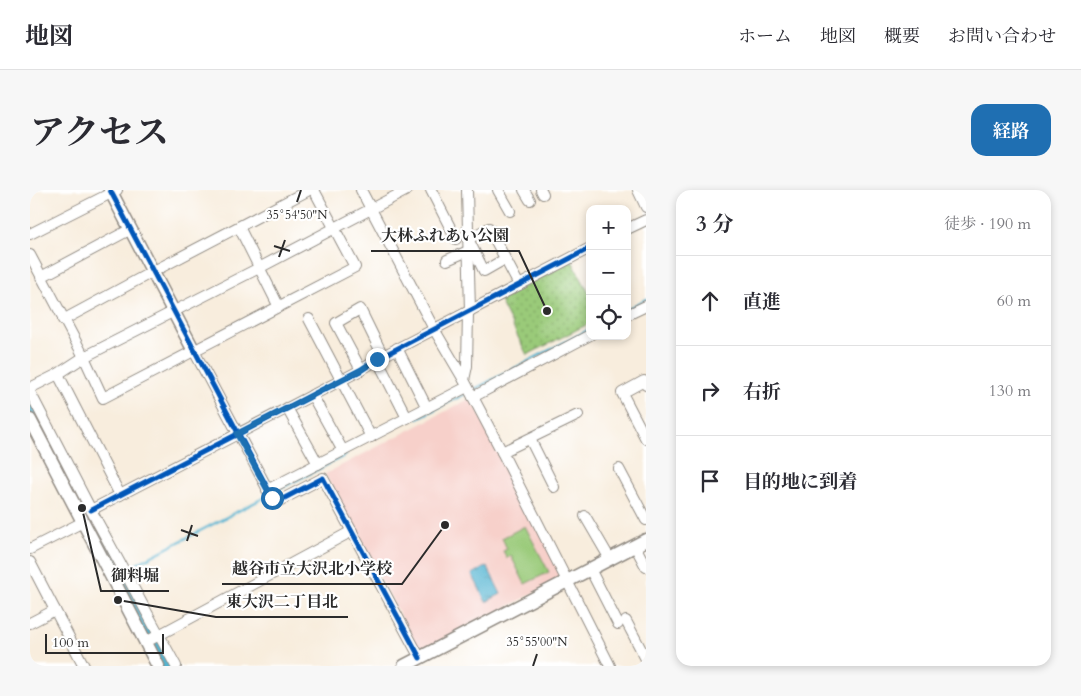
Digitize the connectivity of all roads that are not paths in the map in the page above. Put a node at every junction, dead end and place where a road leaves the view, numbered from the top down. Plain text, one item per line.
1 (309, 190) edge
2 (314, 190) edge
3 (361, 190) edge
4 (407, 190) edge
5 (431, 190) edge
6 (467, 190) edge
7 (498, 190) edge
8 (524, 190) edge
9 (638, 190) edge
10 (113, 191) edge
11 (530, 200) dead end
12 (646, 207) edge
13 (371, 208) junction
14 (510, 211) dead end
15 (646, 220) edge
16 (239, 227) junction
17 (631, 227) edge
18 (334, 228) junction
19 (131, 229) junction
20 (30, 234) edge
21 (456, 239) dead end
22 (468, 239) junction
23 (468, 250) junction
24 (586, 250) edge
25 (30, 256) edge
26 (505, 259) junction
27 (447, 260) dead end
28 (259, 268) junction
29 (152, 272) junction
30 (41, 278) junction
31 (518, 285) junction
32 (646, 306) edge
33 (279, 307) junction
34 (173, 311) junction
35 (469, 312) junction
36 (631, 314) edge
37 (309, 319) dead end
38 (63, 320) junction
39 (434, 329) junction
40 (586, 337) edge
41 (397, 348) junction
42 (194, 352) junction
43 (84, 357) junction
44 (380, 357) junction
45 (361, 370) junction
46 (58, 374) junction
47 (340, 380) junction
48 (465, 384) junction
49 (646, 385) edge
50 (30, 388) edge
51 (30, 392) edge
52 (312, 395) junction
53 (473, 397) junction
54 (287, 408) junction
55 (427, 408) junction
56 (578, 415) dead end
57 (407, 418) junction
58 (30, 420) edge
59 (237, 434) junction
60 (371, 437) junction
61 (530, 438) junction
62 (646, 439) edge
63 (343, 451) junction
64 (502, 452) junction
65 (318, 464) junction
66 (619, 469) dead end
67 (554, 487) dead end
68 (267, 490) junction
69 (120, 495) junction
70 (91, 510) junction
71 (585, 516) dead end
72 (646, 520) edge
73 (83, 522) junction
74 (352, 531) junction
75 (640, 543) edge
76 (30, 549) edge
77 (610, 559) junction
78 (30, 562) edge
79 (646, 567) edge
80 (590, 569) junction
81 (568, 581) junction
82 (55, 610) junction
83 (30, 623) edge
84 (152, 638) junction
85 (420, 658) junction
86 (646, 659) edge
87 (84, 666) edge
88 (158, 666) edge
89 (176, 666) edge
90 (404, 666) edge
91 (610, 666) edge

1 - 16 street
2 - 18 street
3 - 13 street
4 - 13 street
5 - 21 street
6 - 22 street
7 - 14 street
8 - 11 street
9 - 12 street
10 - 19 street
10 - 20 street
13 - 18 street
13 - 39 street
15 - 17 street
16 - 28 street
16 - 29 street
18 - 28 street
18 - 33 street
19 - 29 street
19 - 30 street
22 - 23 street
22 - 26 street
22 - 26 street
23 - 27 street
23 - 35 street
24 - 31 street
25 - 30 street
26 - 31 street
28 - 33 street
28 - 34 street
29 - 34 street
29 - 38 street
30 - 38 street
31 - 35 street
32 - 36 street
33 - 42 street
34 - 42 street
34 - 43 street
35 - 39 street
35 - 48 street
37 - 47 street
38 - 43 street
39 - 41 street
39 - 48 street
40 - 53 street
41 - 44 street
41 - 55 street
42 - 43 street
42 - 59 street
43 - 46 street
44 - 45 street
44 - 45 street
44 - 57 street
45 - 47 street
46 - 50 street
46 - 69 street
47 - 52 street
47 - 60 street
48 - 53 street
48 - 55 street
49 - 62 street
51 - 70 street
52 - 54 street
52 - 63 street
53 - 64 street
54 - 59 street
54 - 65 street
55 - 57 street
56 - 61 street
57 - 60 street
58 - 73 street
59 - 68 street
59 - 69 street
60 - 63 street
61 - 64 street
61 - 67 street
63 - 65 street
64 - 81 street
65 - 68 street
66 - 72 street
68 - 74 street
69 - 70 street
70 - 84 street
71 - 77 street
73 - 76 street
73 - 84 street
74 - 84 street
74 - 85 street
75 - 77 street
75 - 79 street
77 - 80 street
78 - 82 street
80 - 81 street
80 - 86 street
81 - 85 street
81 - 91 street
82 - 83 street
82 - 87 street
84 - 88 street
84 - 89 street
85 - 90 street

